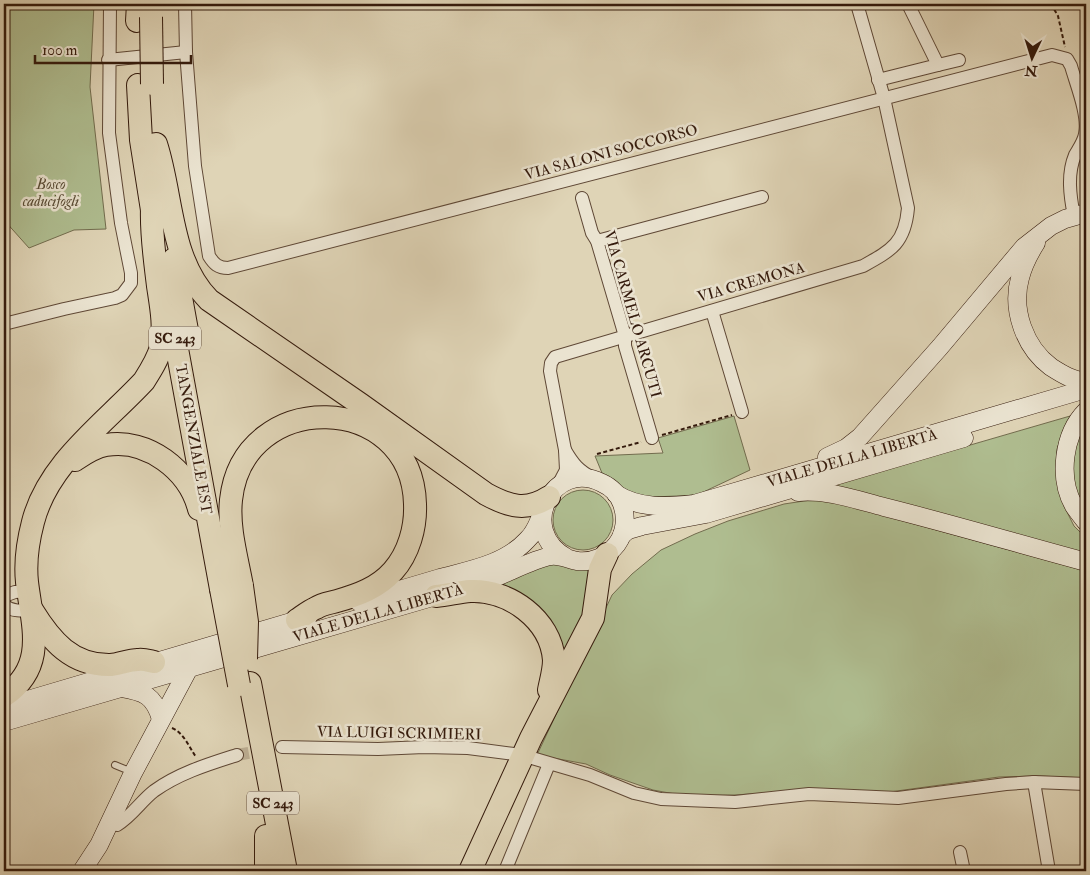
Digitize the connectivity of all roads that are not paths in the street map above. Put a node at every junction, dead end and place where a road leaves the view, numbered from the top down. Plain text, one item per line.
1 (110, 4) edge
2 (185, 4) edge
3 (857, 4) edge
4 (908, 4) edge
5 (144, 12) edge
6 (186, 52) junction
7 (108, 60) junction
8 (959, 60) dead end
9 (938, 65) junction
10 (878, 80) junction
11 (145, 85) junction
12 (884, 98) junction
13 (156, 144) junction
14 (762, 197) dead end
15 (582, 198) dead end
16 (152, 209) junction
17 (1080, 214) edge
18 (1051, 226) junction
19 (597, 241) junction
20 (712, 311) junction
21 (4, 324) edge
22 (625, 336) junction
23 (1086, 380) edge
24 (1086, 389) edge
25 (1086, 401) edge
26 (1086, 411) edge
27 (742, 412) road end
28 (652, 438) road end
29 (565, 450) junction
30 (598, 480) junction
31 (46, 489) junction
32 (616, 494) junction
33 (722, 496) junction
34 (549, 499) junction
35 (761, 499) junction
36 (1086, 522) edge
37 (622, 535) junction
38 (607, 554) junction
39 (567, 558) junction
40 (1086, 562) edge
41 (228, 588) junction
42 (4, 596) edge
43 (436, 596) junction
44 (30, 600) junction
45 (4, 605) edge
46 (297, 620) junction
47 (187, 660) junction
48 (154, 662) junction
49 (121, 688) junction
50 (4, 696) edge
51 (4, 707) edge
52 (161, 719) junction
53 (4, 722) edge
54 (282, 747) tunnel mouth
55 (532, 748) junction
56 (514, 754) dead end
57 (237, 755) tunnel mouth
58 (549, 764) junction
59 (115, 765) dead end
60 (133, 773) junction
61 (1034, 782) junction
62 (1086, 784) edge
63 (111, 822) junction
64 (273, 836) junction
65 (960, 852) dead end
66 (82, 871) edge
67 (266, 871) edge
68 (272, 871) edge
69 (286, 871) edge
70 (294, 871) edge
71 (470, 871) edge
72 (505, 871) edge
73 (964, 871) edge
74 (1049, 871) edge

1 - 7 street
2 - 6 street
3 - 10 street, VIA CREMONA
4 - 9 street
5 - 11 highway, TANGENZIALE EST / SC 243
6 - 7 street
6 - 12 street, VIA SALONI SOCCORSO
7 - 21 street
8 - 9 street
9 - 10 street
10 - 12 street, VIA CREMONA
11 - 13 highway, TANGENZIALE EST / SC 243
11 - 16 highway, TANGENZIALE EST / SC 243
12 - 17 street, VIA SALONI SOCCORSO
12 - 20 street, VIA CREMONA
13 - 34 highway
13 - 41 highway, TANGENZIALE EST / SC 243
14 - 19 street
15 - 19 street, VIA CARMELO ARCUTI
16 - 31 highway
16 - 41 highway, TANGENZIALE EST / SC 243
17 - 18 main road
18 - 23 main road
18 - 33 main road
19 - 22 street, VIA CARMELO ARCUTI
20 - 22 street, VIA CREMONA
20 - 27 street
22 - 28 street, VIA CARMELO ARCUTI
22 - 29 street, VIA CREMONA
24 - 33 main road, VIALE DELLA LIBERTÀ
25 - 35 main road, VIALE DELLA LIBERTÀ
26 - 36 main road
29 - 30 street, VIA CREMONA
29 - 34 street, VIA CREMONA
30 - 32 main road, VIALE DELLA LIBERTÀ
30 - 34 main road
31 - 41 highway
31 - 44 highway
32 - 33 main road, VIALE DELLA LIBERTÀ
32 - 37 main road
34 - 39 main road
34 - 46 main road, VIALE DELLA LIBERTÀ
35 - 37 main road, VIALE DELLA LIBERTÀ
35 - 40 main road
37 - 38 main road
38 - 39 main road, VIALE DELLA LIBERTÀ
38 - 55 highway
39 - 43 main road, VIALE DELLA LIBERTÀ
41 - 46 highway
41 - 64 highway, SC 243, bridge
42 - 44 street
43 - 47 main road, VIALE DELLA LIBERTÀ
43 - 55 highway
44 - 45 street
44 - 48 highway
44 - 50 highway
46 - 47 main road, VIALE DELLA LIBERTÀ
47 - 48 main road
47 - 49 main road
47 - 52 main road
48 - 51 main road
49 - 52 main road
49 - 53 main road
52 - 60 main road
54 - 56 street, VIA LUIGI SCRIMIERI
55 - 58 street
55 - 71 highway
57 - 63 street
58 - 61 street
58 - 72 street
59 - 60 lane
60 - 63 main road
61 - 62 street
61 - 74 street
63 - 66 main road
64 - 67 highway
64 - 68 highway, SC 243
64 - 69 highway, SC 243
64 - 70 highway
65 - 73 street

